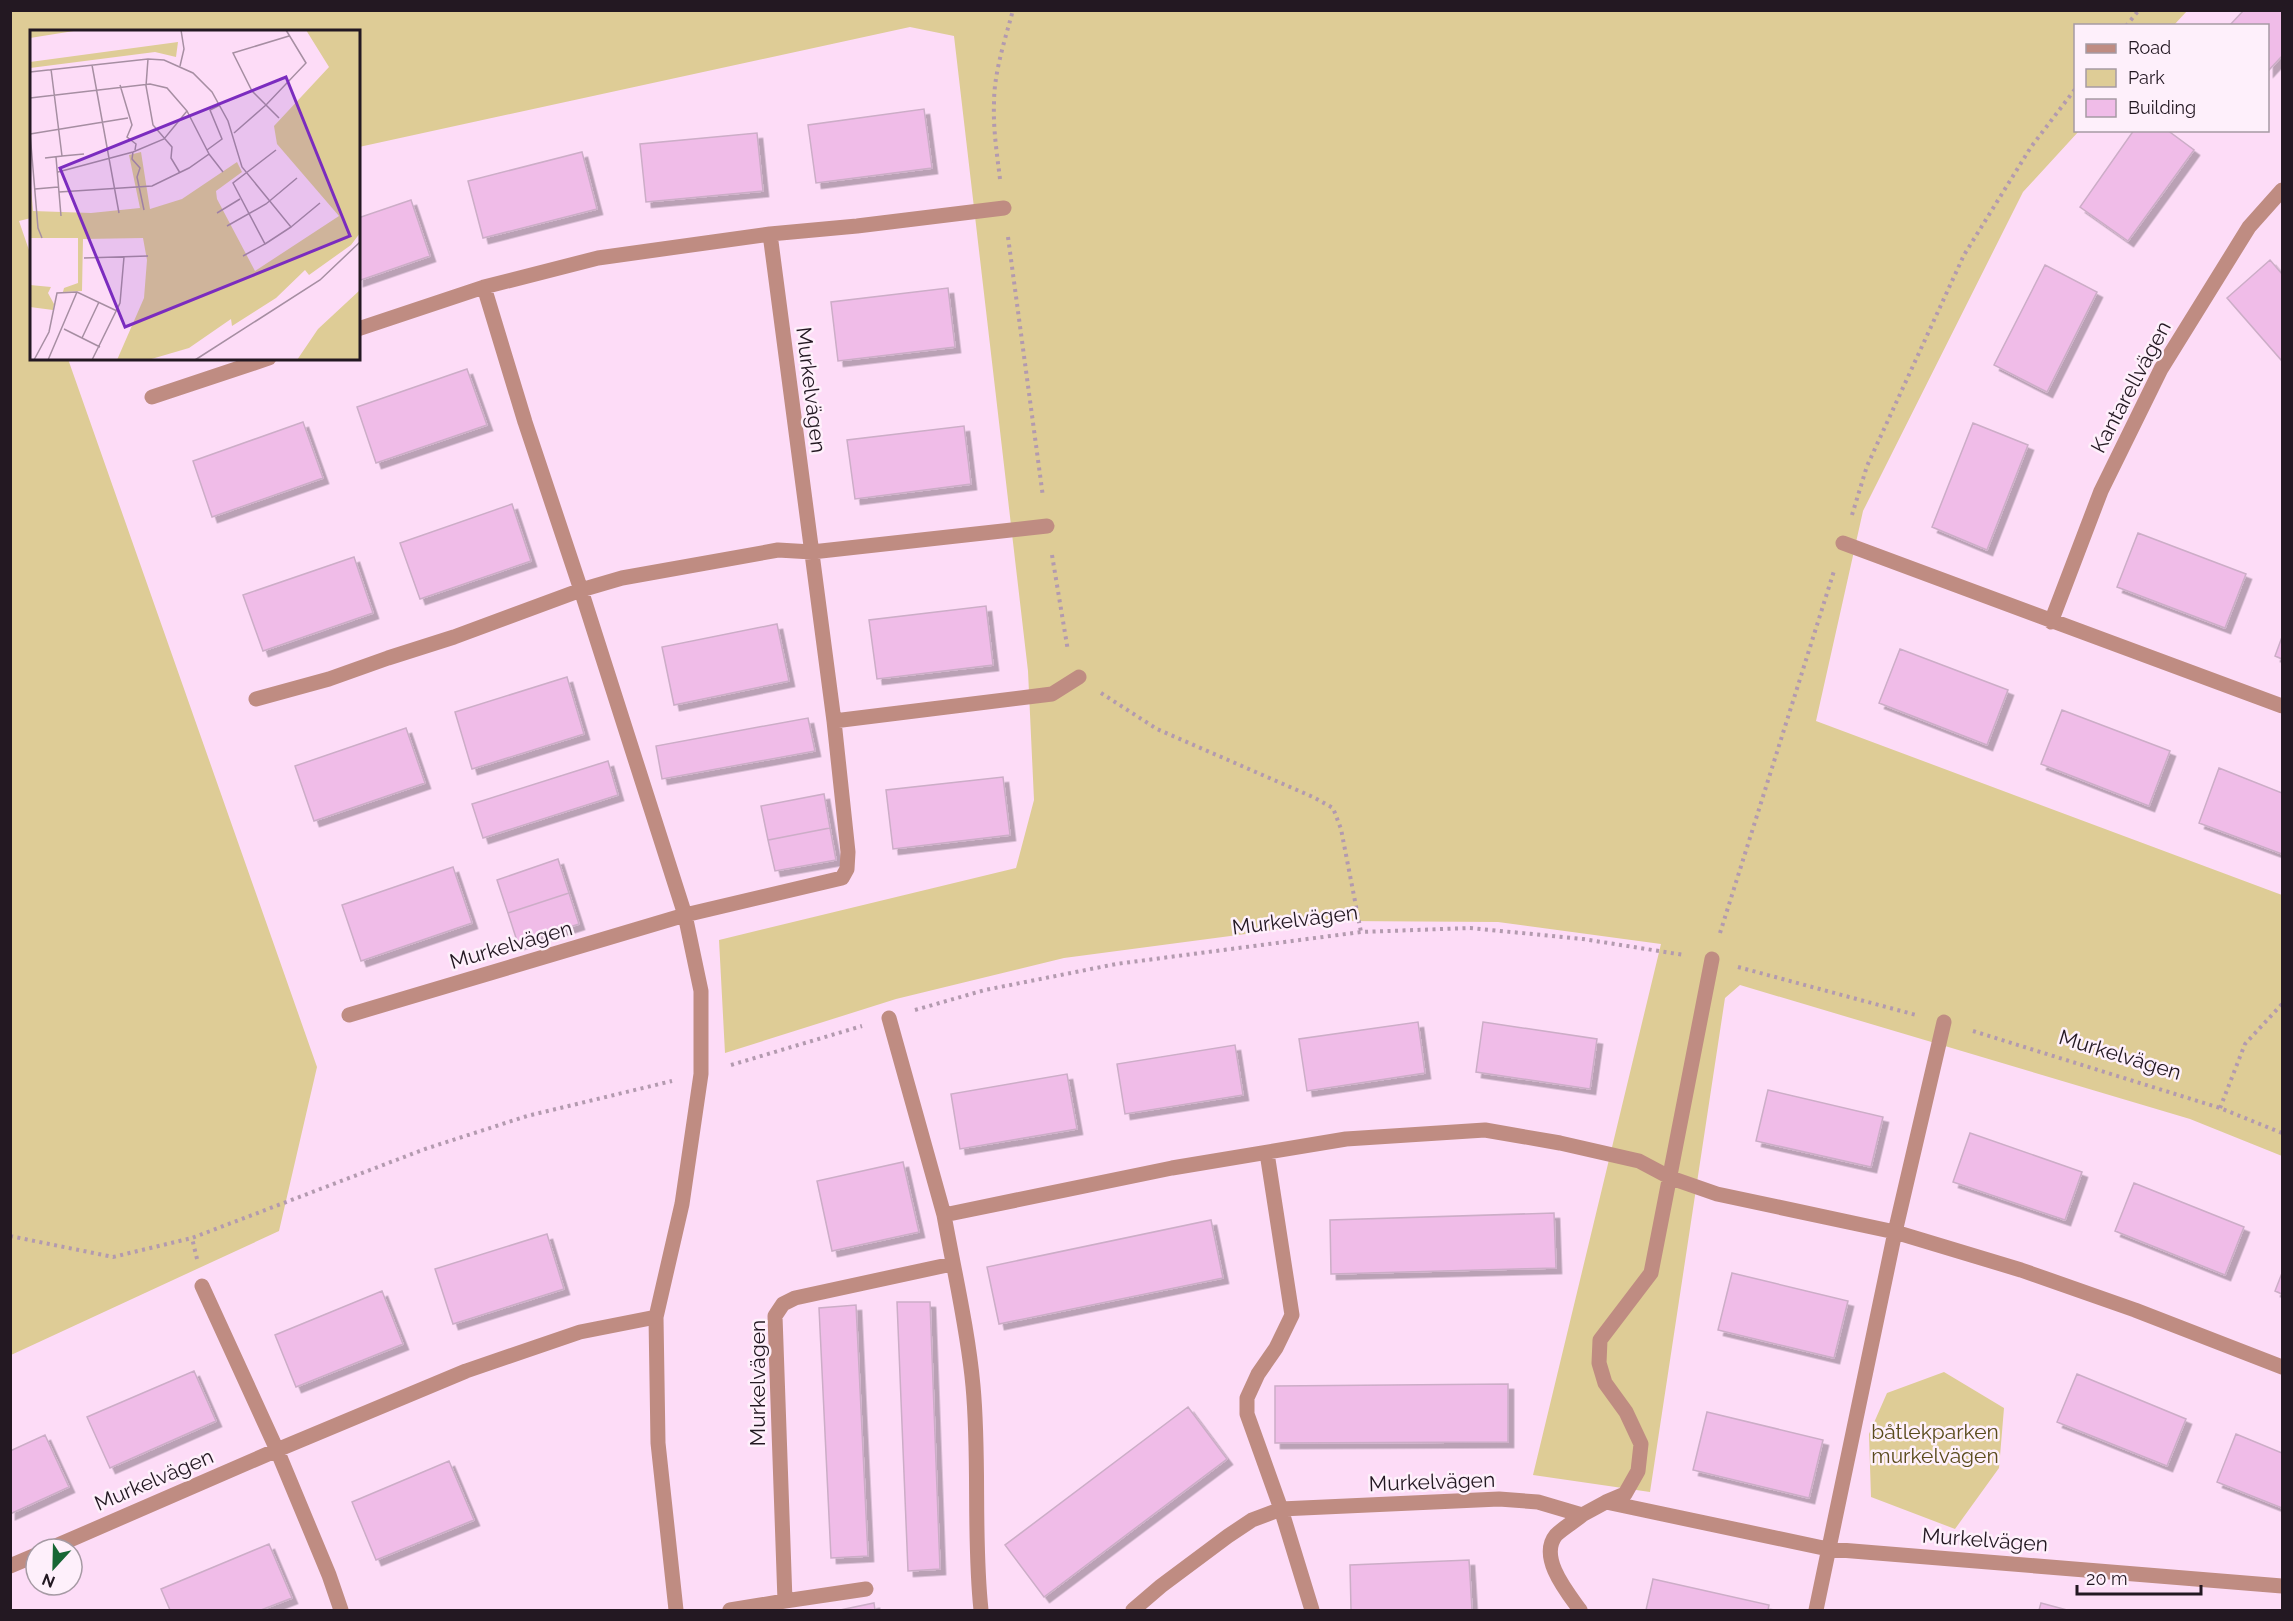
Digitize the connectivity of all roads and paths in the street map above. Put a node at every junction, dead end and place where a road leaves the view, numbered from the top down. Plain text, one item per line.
1 (1013, 10) edge
2 (2139, 10) edge
3 (2128, 24) edge
4 (2074, 91) edge
5 (2283, 190) edge
6 (1004, 208) junction
7 (770, 234) junction
8 (484, 287) junction
9 (360, 328) edge
10 (263, 360) edge
11 (152, 397) dead end
12 (1047, 526) junction
13 (1843, 543) junction
14 (812, 552) junction
15 (581, 590) junction
16 (2051, 622) junction
17 (1079, 677) junction
18 (256, 699) dead end
19 (2283, 706) edge
20 (834, 721) junction
21 (685, 915) junction
22 (1360, 932) junction
23 (1712, 959) junction
24 (2283, 1004) edge
25 (349, 1015) dead end
26 (889, 1018) junction
27 (1944, 1023) junction
28 (701, 1074) junction
29 (2220, 1108) junction
30 (2283, 1133) edge
31 (1267, 1153) junction
32 (1671, 1178) junction
33 (944, 1215) junction
34 (1895, 1232) junction
35 (10, 1236) edge
36 (192, 1238) junction
37 (952, 1264) junction
38 (202, 1286) joint
39 (656, 1317) junction
40 (2283, 1367) edge
41 (277, 1450) junction
42 (1606, 1502) junction
43 (1281, 1509) junction
44 (1582, 1515) junction
45 (77, 1537) edge
46 (1828, 1549) junction
47 (24, 1560) edge
48 (10, 1566) edge
49 (2283, 1586) edge
50 (866, 1589) dead end
51 (785, 1601) junction
52 (341, 1611) edge
53 (676, 1611) edge
54 (730, 1611) edge
55 (981, 1611) edge
56 (1133, 1611) edge
57 (1312, 1611) edge
58 (1580, 1611) edge
59 (1816, 1611) edge

1 - 6 path
2 - 3 path
4 - 13 path
5 - 16 street, Kantarellvägen
6 - 7 street
6 - 12 path
7 - 8 street
7 - 14 street, Murkelvägen
8 - 9 street
8 - 15 street
10 - 11 street
12 - 14 street
12 - 17 path
13 - 16 street
13 - 23 path
14 - 15 street
14 - 20 street, Murkelvägen
15 - 18 street
15 - 21 street
16 - 19 street
17 - 20 street
17 - 22 path
20 - 21 street, Murkelvägen
21 - 25 street, Murkelvägen
21 - 28 street
22 - 23 path, Murkelvägen
22 - 26 path, Murkelvägen
23 - 27 path, Murkelvägen
23 - 32 street
24 - 29 path
26 - 28 path, Murkelvägen
26 - 33 street
27 - 29 path, Murkelvägen
27 - 34 street
28 - 36 path, Murkelvägen
28 - 39 street
29 - 30 path, Murkelvägen
31 - 32 street
31 - 33 street
31 - 43 street
32 - 34 street
32 - 42 street
33 - 37 street
34 - 40 street
34 - 46 street
35 - 36 path, Murkelvägen
36 - 38 path
37 - 51 street, Murkelvägen
37 - 55 street
38 - 41 street
39 - 41 street, Murkelvägen
39 - 53 street
41 - 45 street, Murkelvägen
41 - 52 street
42 - 44 street
42 - 46 street, Murkelvägen
43 - 44 street, Murkelvägen
43 - 56 street, Murkelvägen
43 - 57 street
44 - 58 street
46 - 49 street, Murkelvägen
46 - 59 street
47 - 48 street
50 - 51 street
51 - 54 street

